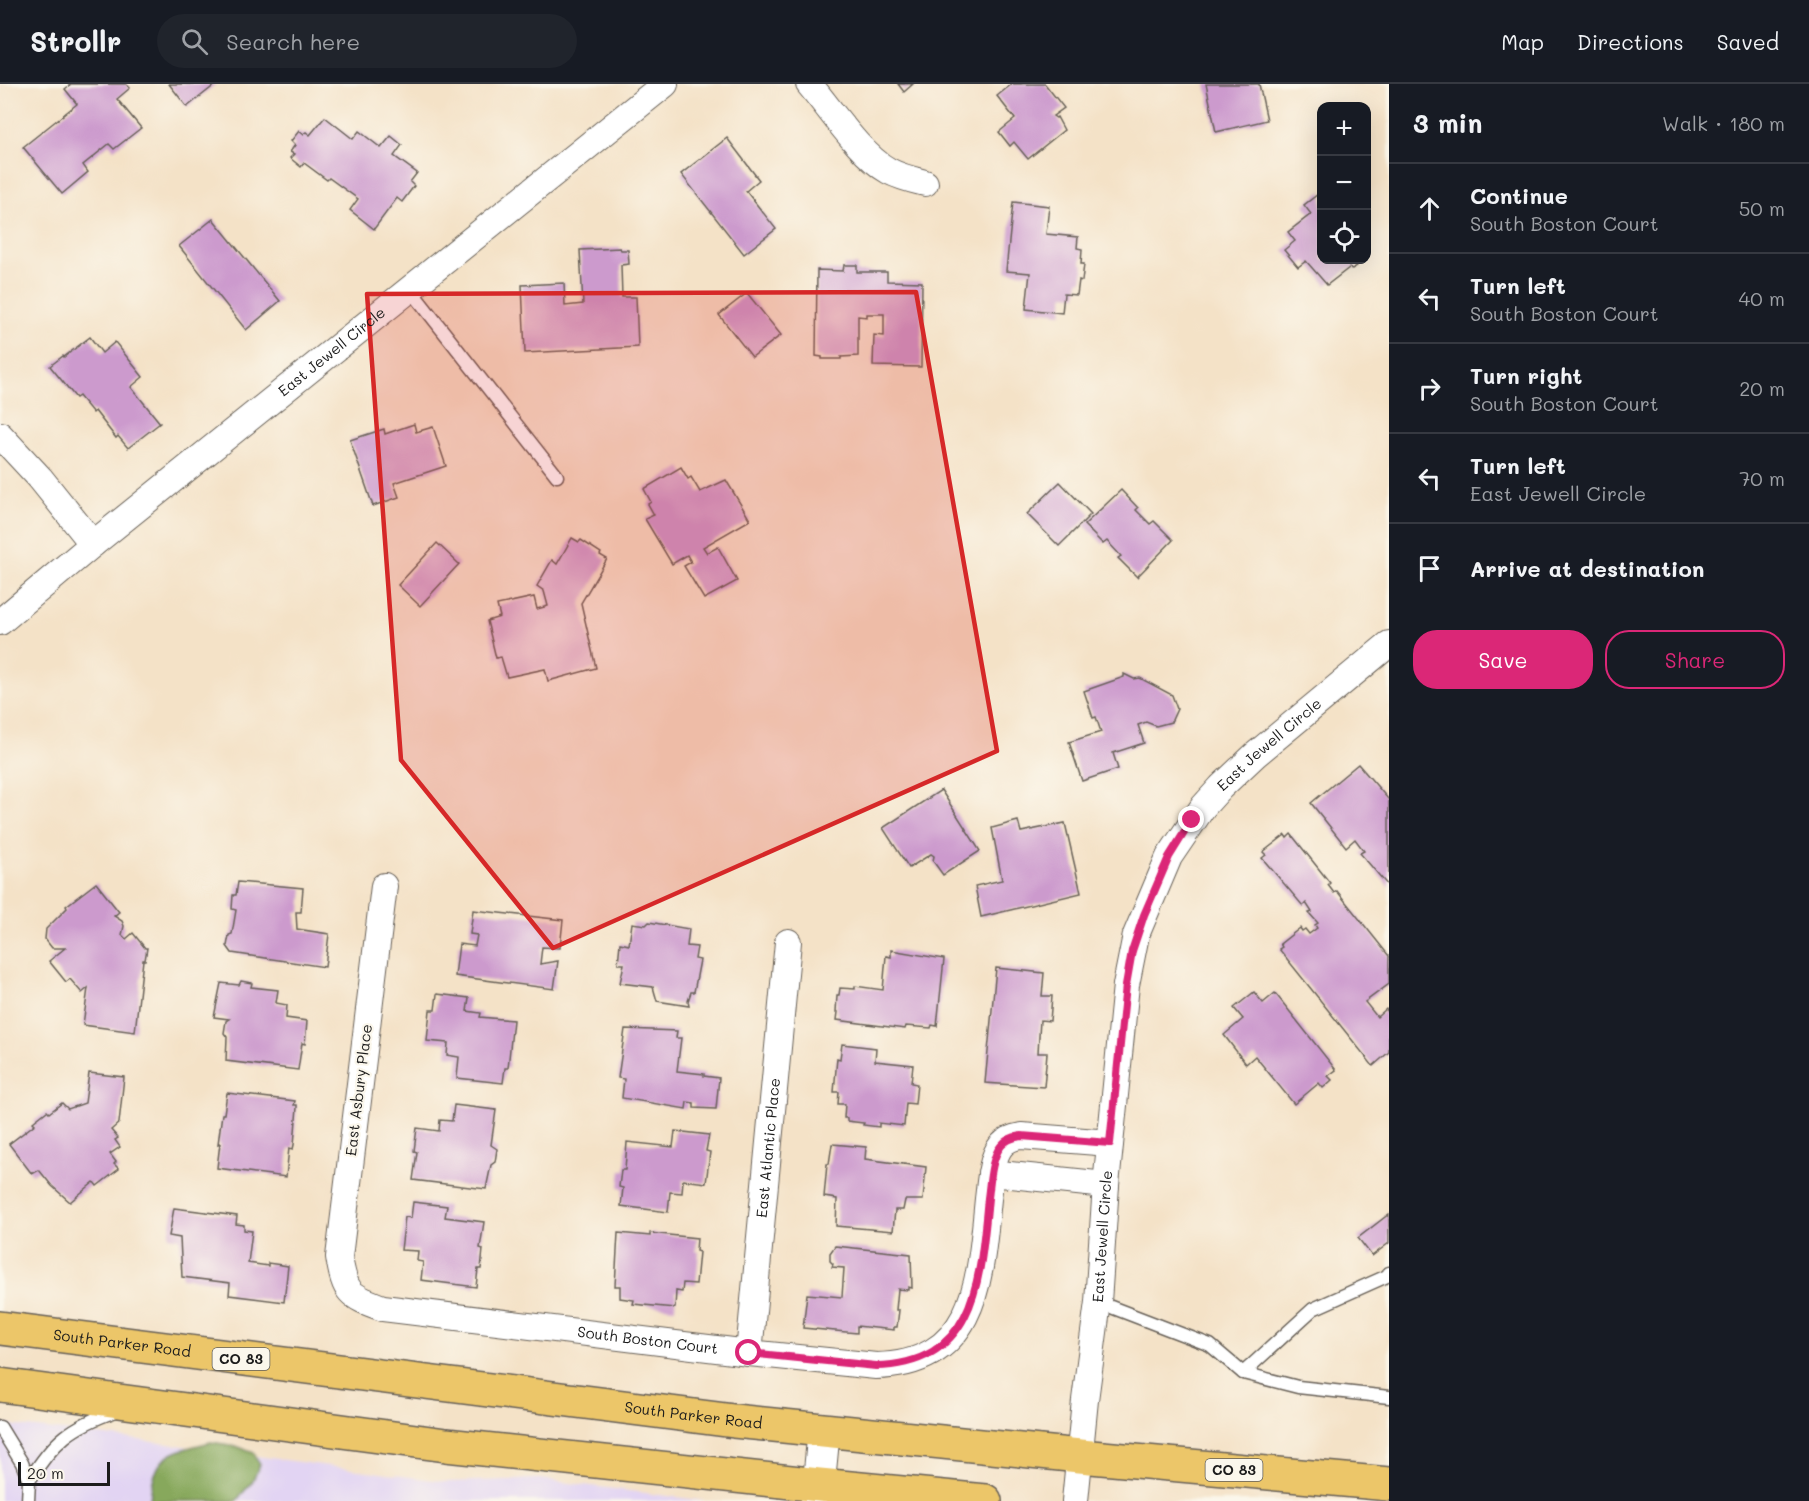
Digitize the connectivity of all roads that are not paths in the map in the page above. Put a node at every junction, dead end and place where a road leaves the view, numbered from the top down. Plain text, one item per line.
1 (665, 84) edge
2 (809, 84) edge
3 (925, 183) dead end
4 (410, 289) junction
5 (0, 435) edge
6 (557, 477) dead end
7 (93, 544) junction
8 (0, 622) edge
9 (1389, 644) edge
10 (384, 886) dead end
11 (788, 942) dead end
12 (1110, 1143) junction
13 (991, 1173) junction
14 (1106, 1185) junction
15 (1389, 1273) edge
16 (349, 1292) joint
17 (1098, 1302) junction
18 (0, 1328) edge
19 (749, 1353) junction
20 (1243, 1373) junction
21 (0, 1385) edge
22 (1389, 1397) edge
23 (148, 1404) junction
24 (0, 1426) edge
25 (824, 1430) junction
26 (1080, 1456) junction
27 (28, 1481) junction
28 (1389, 1484) edge
29 (818, 1493) edge
30 (28, 1501) edge
31 (985, 1501) edge
32 (1075, 1501) edge

1 - 4 street, East Jewell Circle
2 - 3 street
4 - 6 lane
4 - 7 street, East Jewell Circle
5 - 7 street
7 - 8 street, East Jewell Circle
9 - 12 street, East Jewell Circle
10 - 16 street, East Asbury Place
11 - 19 street, East Atlantic Place
12 - 13 street, South Boston Court
12 - 14 street, East Jewell Circle
13 - 14 street
13 - 19 street, South Boston Court
14 - 17 street, East Jewell Circle
15 - 20 lane
16 - 19 street, South Boston Court
17 - 20 lane
17 - 26 street, East Jewell Circle
18 - 25 main road, South Parker Road / CO 83
20 - 22 lane
21 - 23 main road
23 - 27 lane
23 - 29 main road
24 - 27 lane
25 - 26 main road, South Parker Road / CO 83
25 - 29 street
26 - 28 main road, South Parker Road / CO 83
26 - 32 street, East Jewell Circle
27 - 30 lane
29 - 31 main road

